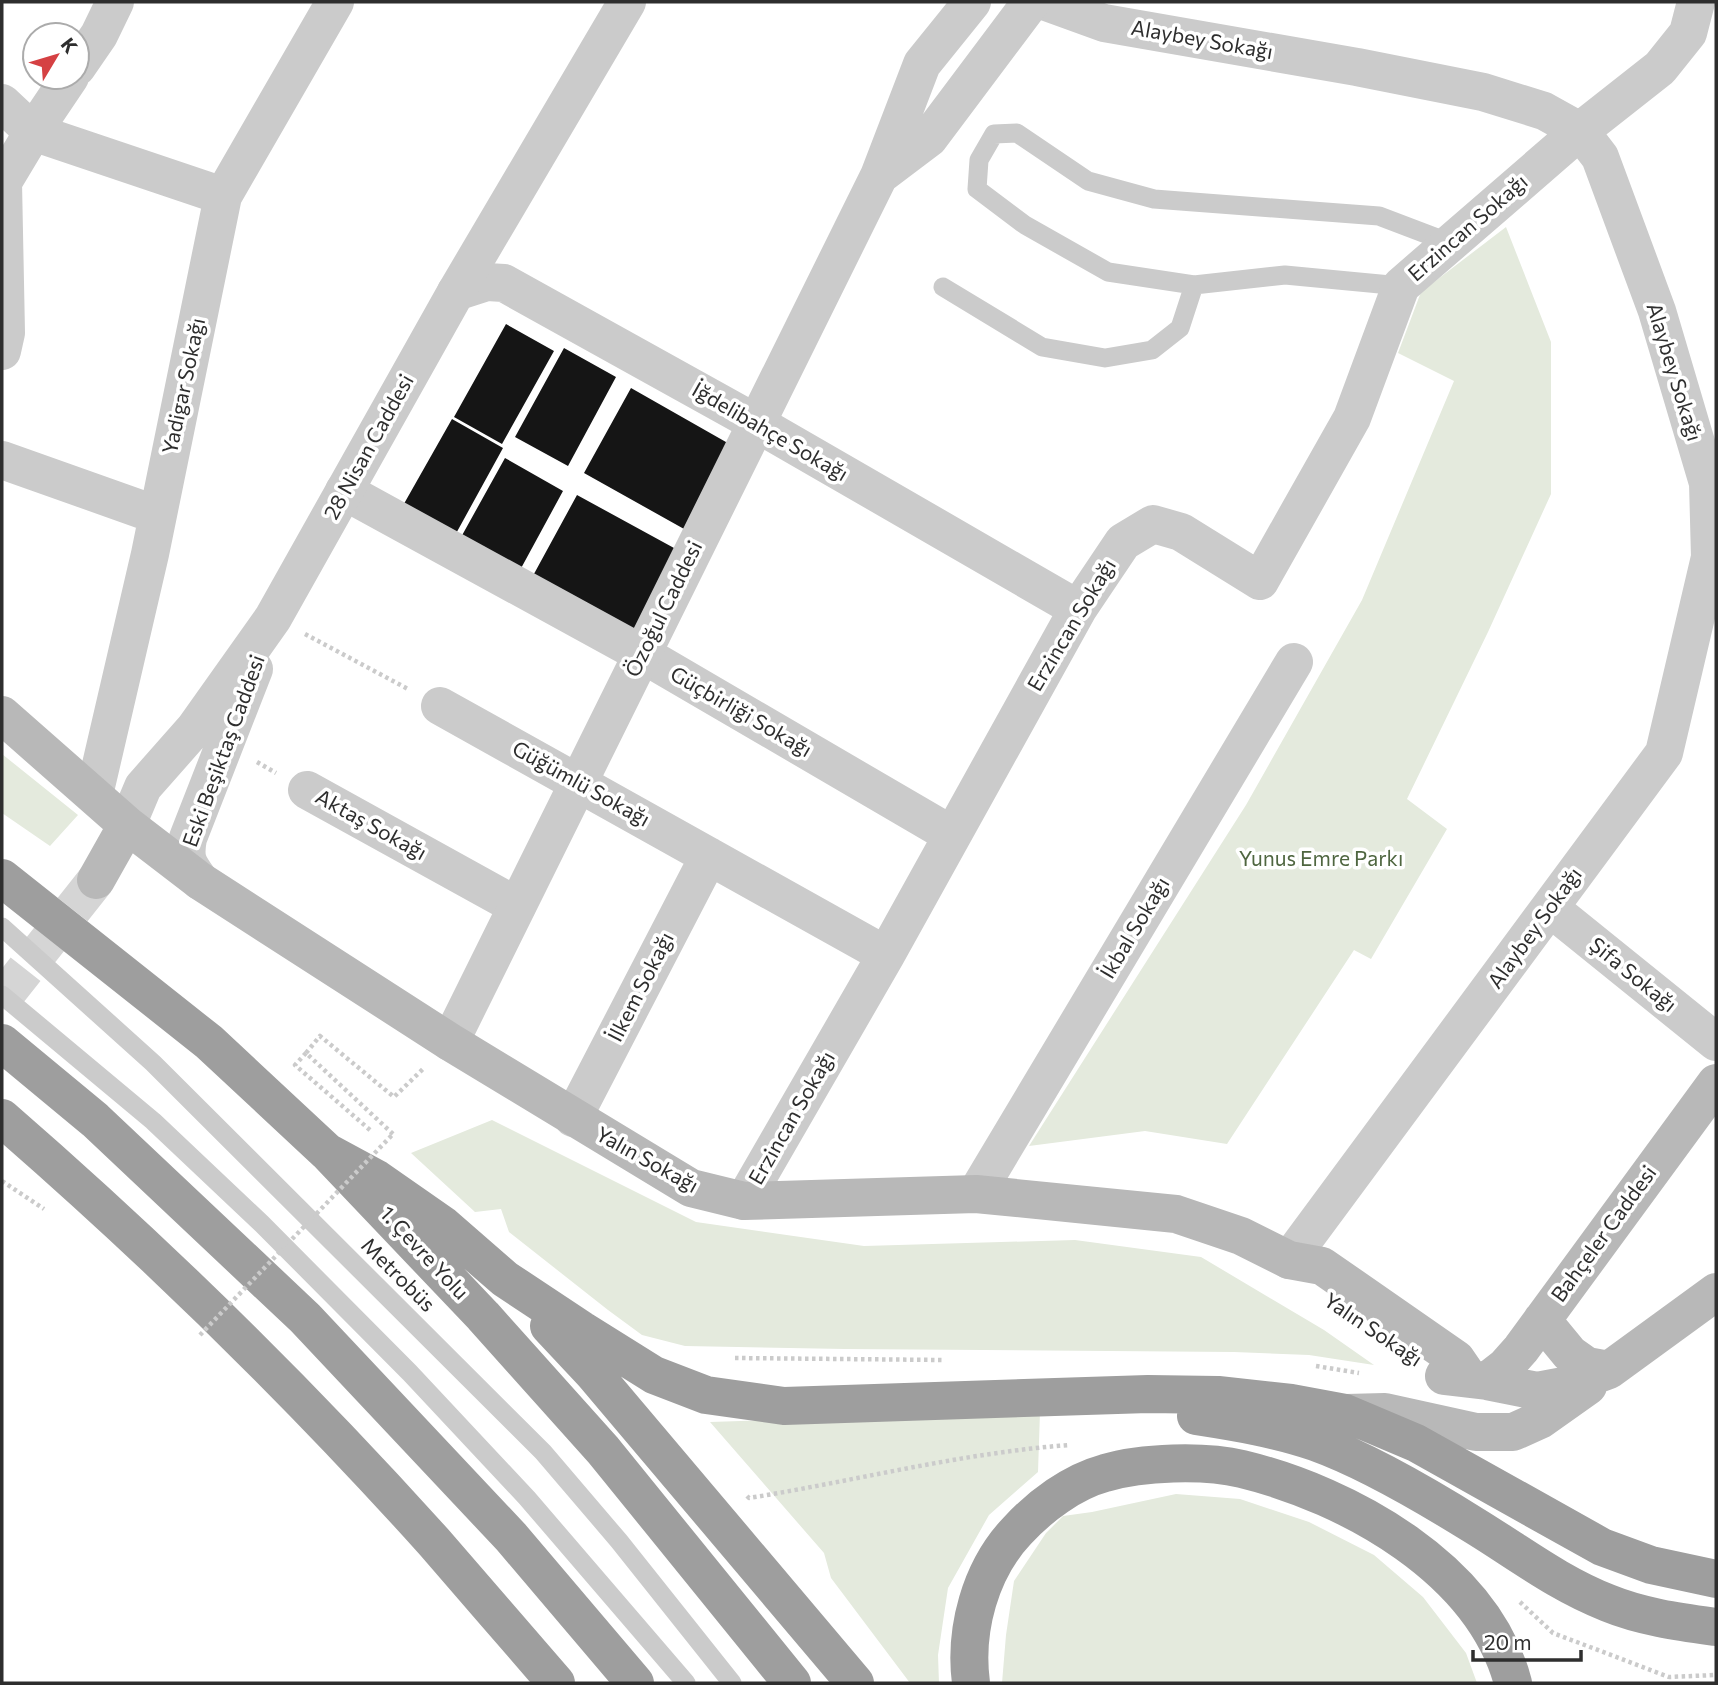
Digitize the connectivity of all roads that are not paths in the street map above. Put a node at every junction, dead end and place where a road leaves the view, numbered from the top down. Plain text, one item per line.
1 (115, 2) edge
2 (335, 2) edge
3 (627, 2) edge
4 (971, 2) edge
5 (1031, 2) edge
6 (1046, 2) edge
7 (1696, 2) edge
8 (91, 47) edge
9 (61, 91) edge
10 (2, 103) edge
11 (1580, 131) junction
12 (33, 132) junction
13 (879, 176) junction
14 (2, 182) edge
15 (223, 196) junction
16 (1450, 243) junction
17 (1194, 285) junction
18 (1401, 286) junction
19 (943, 287) dead end
20 (456, 292) junction
21 (2, 351) edge
22 (756, 423) junction
23 (2, 460) edge
24 (1712, 475) edge
25 (344, 491) junction
26 (157, 515) junction
27 (1078, 609) junction
28 (273, 618) junction
29 (642, 654) junction
30 (1294, 662) dead end
31 (440, 705) road end
32 (2, 715) edge
33 (579, 782) junction
34 (307, 790) road end
35 (94, 795) junction
36 (127, 825) junction
37 (952, 835) junction
38 (709, 856) junction
39 (2, 878) edge
40 (96, 880) tunnel mouth
41 (200, 881) junction
42 (517, 906) junction
43 (1550, 908) junction
44 (2, 927) edge
45 (886, 955) junction
46 (2, 995) edge
47 (450, 1042) junction
48 (1716, 1042) edge
49 (2, 1043) edge
50 (1716, 1083) edge
51 (2, 1118) edge
52 (573, 1118) junction
53 (327, 1152) junction
54 (976, 1194) junction
55 (744, 1201) junction
56 (1289, 1260) junction
57 (506, 1279) junction
58 (1716, 1292) edge
59 (1542, 1320) junction
60 (1609, 1370) junction
61 (1478, 1380) junction
62 (1062, 1397) junction
63 (1345, 1413) junction
64 (1716, 1579) edge
65 (1716, 1627) edge
66 (556, 1683) edge
67 (635, 1683) edge
68 (686, 1683) edge
69 (732, 1683) edge
70 (792, 1683) edge
71 (855, 1683) edge
72 (971, 1683) edge
73 (1513, 1683) edge

1 - 8 street
2 - 15 street, Yadigar Sokağı
3 - 20 street, 28 Nisan Caddesi
4 - 13 street, Özoğul Caddesi
5 - 13 street
6 - 11 street, Alaybey Sokağı
7 - 11 street, Erzincan Sokağı
9 - 12 street
10 - 12 street
11 - 16 street, Erzincan Sokağı
11 - 24 street, Alaybey Sokağı
12 - 14 street
12 - 15 street
13 - 22 street, Özoğul Caddesi
14 - 21 street
15 - 26 street, Yadigar Sokağı
16 - 17 lane
16 - 18 street, Erzincan Sokağı
17 - 18 lane
17 - 19 lane
18 - 27 street, Erzincan Sokağı
20 - 22 street, İğdelibahçe Sokağı
20 - 25 street, 28 Nisan Caddesi
22 - 27 street, İğdelibahçe Sokağı
22 - 29 street, Özoğul Caddesi
23 - 26 street
24 - 43 street, Alaybey Sokağı
25 - 28 street, 28 Nisan Caddesi
25 - 29 street, Güçbirliği Sokağı
26 - 35 street, Yadigar Sokağı
27 - 37 street, Erzincan Sokağı
28 - 36 street, 28 Nisan Caddesi
28 - 41 street, Eski Beşiktaş Caddesi
29 - 33 street, Özoğul Caddesi
29 - 37 street, Güçbirliği Sokağı
30 - 54 street, İkbal Sokağı
31 - 33 street, Güğümlü Sokağı
32 - 35 main road, Yalın Sokağı
33 - 38 street, Güğümlü Sokağı
33 - 42 street, Özoğul Caddesi
34 - 42 street, Aktaş Sokağı
35 - 36 main road, Yalın Sokağı
36 - 40 main road, 28 Nisan Caddesi
36 - 41 main road, Yalın Sokağı
37 - 45 street, Erzincan Sokağı
38 - 45 street, Güğümlü Sokağı
38 - 52 street, İlkem Sokağı
39 - 53 highway, 1. Çevre Yolu
41 - 47 main road, Yalın Sokağı
42 - 47 street, Özoğul Caddesi
43 - 48 street, Şifa Sokağı
43 - 56 street, Alaybey Sokağı
44 - 69 lane, Metrobüs
45 - 55 street, Erzincan Sokağı
46 - 68 lane
47 - 52 main road, Yalın Sokağı
49 - 67 highway
50 - 59 main road, Bahçeler Caddesi
51 - 66 highway
52 - 55 main road, Yalın Sokağı
53 - 57 highway
53 - 70 highway, 1. Çevre Yolu
54 - 55 main road, Yalın Sokağı
54 - 56 main road, Yalın Sokağı
56 - 61 main road, Yalın Sokağı
57 - 62 highway
57 - 71 highway
58 - 60 main road
59 - 60 main road
59 - 61 main road, Bahçeler Caddesi
60 - 61 main road, Yalın Sokağı
60 - 63 main road
62 - 63 highway
62 - 65 highway
63 - 64 highway
72 - 73 highway

